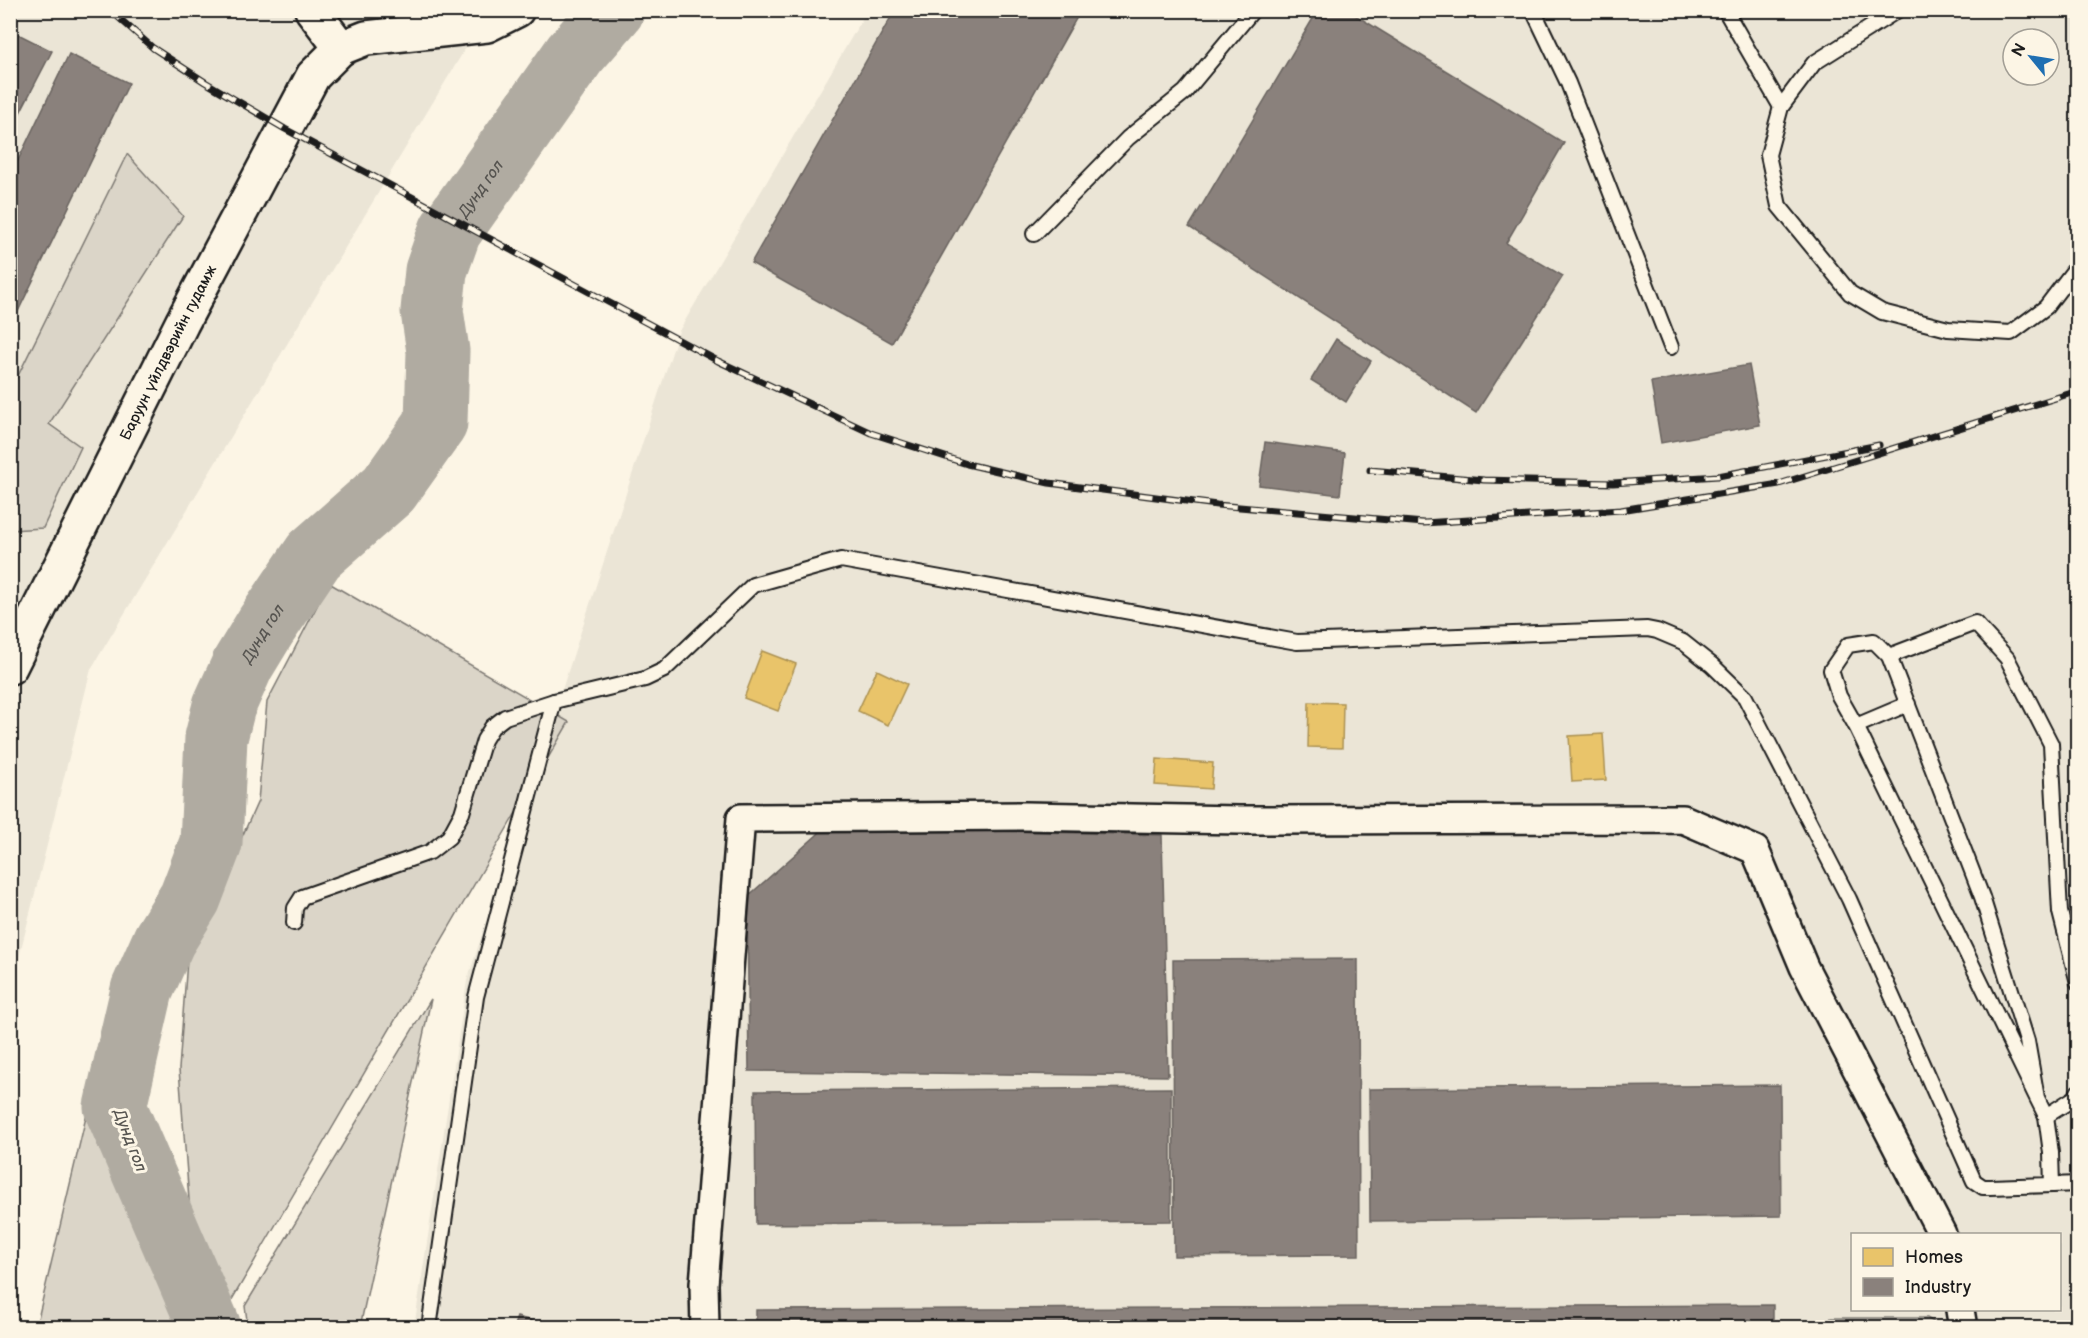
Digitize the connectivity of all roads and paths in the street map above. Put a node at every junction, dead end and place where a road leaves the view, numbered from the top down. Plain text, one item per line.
1 (312, 10) edge
2 (517, 10) edge
3 (1253, 10) edge
4 (1533, 10) edge
5 (1725, 10) edge
6 (1898, 10) edge
7 (432, 21) edge
8 (340, 48) junction
9 (1781, 107) junction
10 (1034, 234) dead end
11 (2078, 265) edge
12 (1671, 347) dead end
13 (1889, 656) junction
14 (10, 667) edge
15 (554, 700) junction
16 (1908, 704) junction
17 (1856, 726) junction
18 (294, 923) dead end
19 (2078, 983) edge
20 (2078, 1092) edge
21 (2037, 1098) junction
22 (2046, 1116) junction
23 (2078, 1184) edge
24 (2052, 1185) junction
25 (1941, 1233) edge
26 (1959, 1311) edge
27 (429, 1328) edge
28 (705, 1328) edge
29 (1962, 1328) edge

1 - 8 street
2 - 7 street
3 - 10 lane
4 - 12 lane
5 - 9 lane
6 - 9 lane
7 - 8 street
8 - 14 street, Баруун үйлдвэрийн гудамж
9 - 11 lane
13 - 16 lane
13 - 17 lane
13 - 19 lane
15 - 18 lane
15 - 24 lane
15 - 27 lane
16 - 17 lane
16 - 21 lane
17 - 21 lane
20 - 22 lane
21 - 22 lane
22 - 24 lane
23 - 24 lane
25 - 28 street
26 - 29 street

